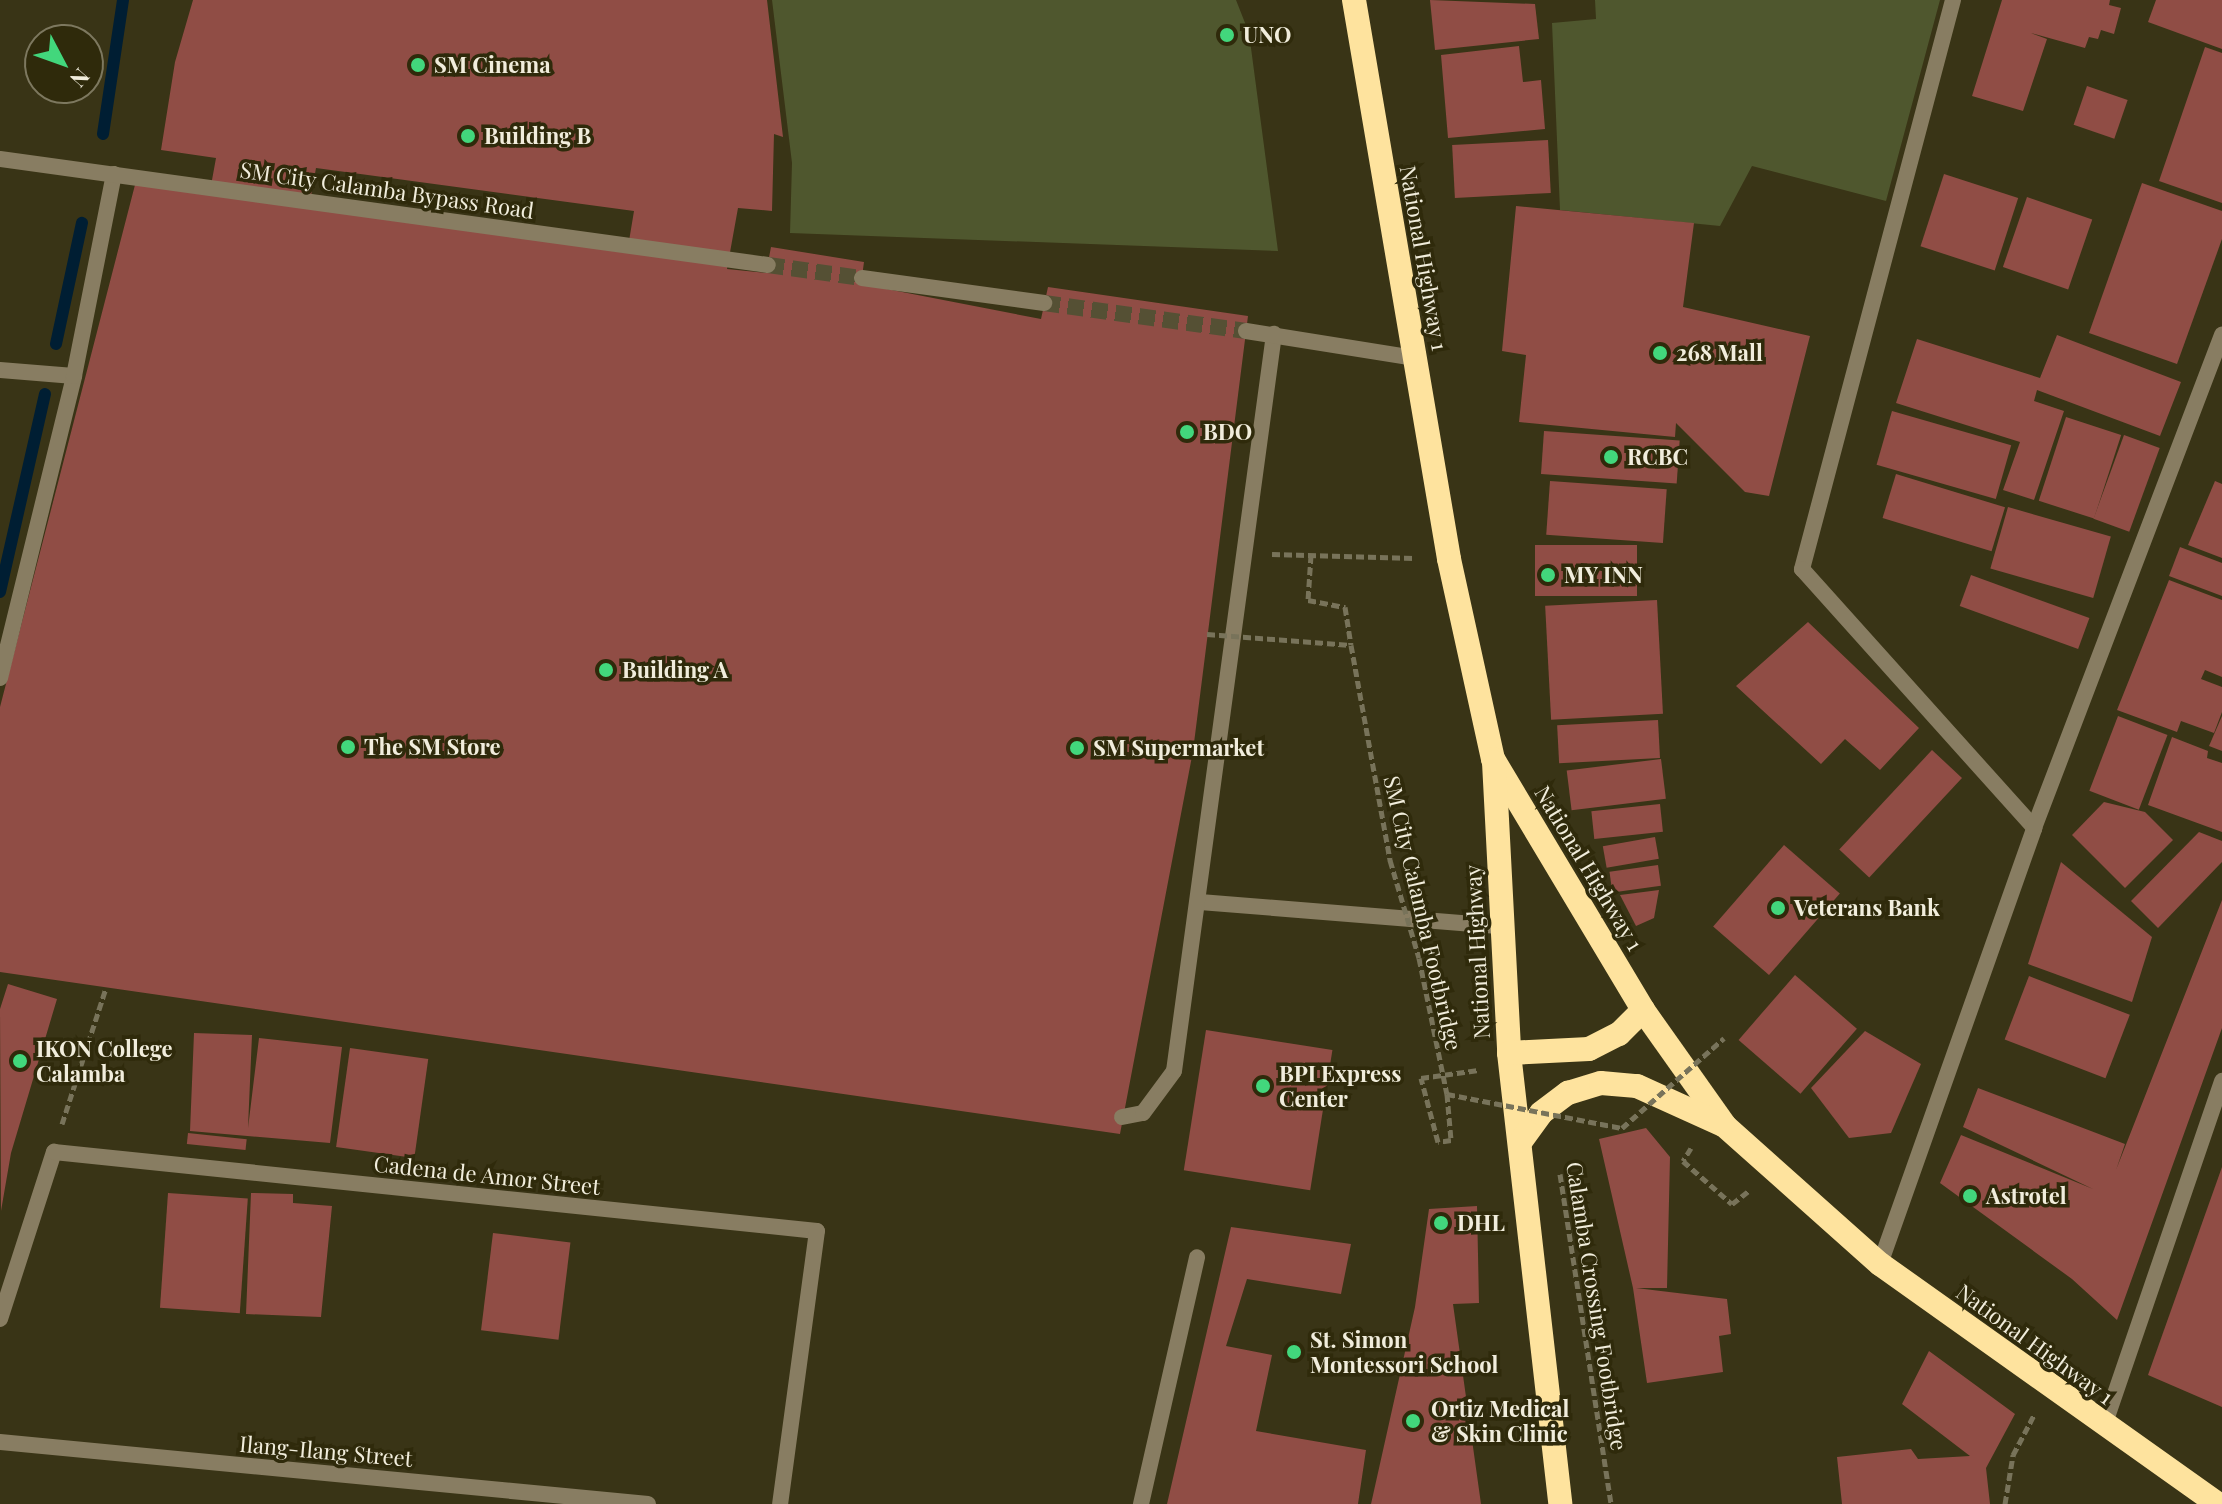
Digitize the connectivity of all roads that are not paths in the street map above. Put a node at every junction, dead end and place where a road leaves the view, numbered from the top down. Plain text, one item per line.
1 (1354, 0) edge
2 (1953, 0) edge
3 (0, 159) edge
4 (114, 174) junction
5 (768, 265) tunnel mouth
6 (862, 278) tunnel mouth
7 (1044, 303) tunnel mouth
8 (1246, 331) tunnel mouth
9 (1274, 334) junction
10 (2222, 335) edge
11 (1414, 358) junction
12 (0, 370) edge
13 (74, 376) junction
14 (0, 675) edge
15 (1493, 759) junction
16 (2034, 828) junction
17 (1200, 902) junction
18 (1501, 926) junction
19 (1643, 1010) junction
20 (1510, 1059) junction
21 (2222, 1081) edge
22 (1122, 1117) dead end
23 (1725, 1126) junction
24 (1521, 1141) junction
25 (1197, 1257) dead end
26 (1880, 1264) junction
27 (0, 1319) edge
28 (2104, 1426) junction
29 (0, 1442) edge
30 (648, 1504) edge
31 (780, 1504) edge
32 (1141, 1504) edge
33 (1560, 1504) edge
34 (2218, 1504) edge

1 - 11 highway, National Highway 1
2 - 16 street
3 - 4 street, SM City Calamba Bypass Road
4 - 5 street, SM City Calamba Bypass Road
4 - 13 street
6 - 7 street
8 - 9 street
9 - 11 street
9 - 17 street
10 - 16 street
11 - 15 highway, National Highway 1
12 - 13 street
13 - 14 street
15 - 18 highway, National Highway
15 - 19 highway, National Highway 1
16 - 26 street
17 - 18 street
17 - 22 street
18 - 20 highway, National Highway
19 - 20 highway
19 - 23 highway, National Highway 1
20 - 24 highway, National Highway
21 - 28 street
23 - 24 highway
23 - 26 highway, National Highway 1
24 - 33 highway, National Highway
25 - 32 street
26 - 28 highway, National Highway 1
27 - 31 street, Cadena de Amor Street
28 - 34 highway, National Highway 1
29 - 30 street, Ilang-Ilang Street

